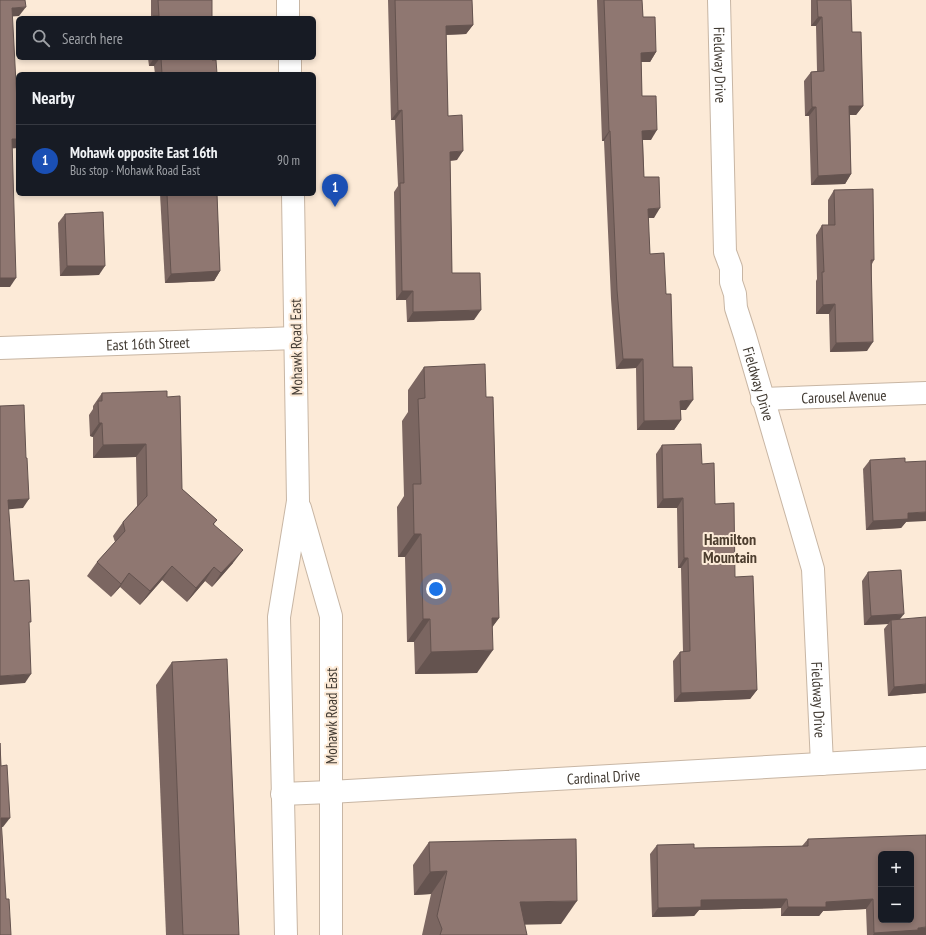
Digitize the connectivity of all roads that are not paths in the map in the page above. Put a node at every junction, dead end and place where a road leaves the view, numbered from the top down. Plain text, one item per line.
1 (288, 0) edge
2 (719, 0) edge
3 (288, 16) edge
4 (290, 60) edge
5 (290, 72) edge
6 (294, 196) edge
7 (296, 338) junction
8 (0, 348) edge
9 (926, 393) edge
10 (762, 399) junction
11 (298, 501) junction
12 (926, 758) edge
13 (822, 764) junction
14 (330, 792) junction
15 (282, 794) junction
16 (286, 935) edge
17 (331, 935) edge

1 - 3 street
2 - 10 street, Fieldway Drive
4 - 5 street
6 - 7 street, Mohawk Road East
7 - 8 street, East 16th Street
7 - 11 street, Mohawk Road East
9 - 10 street, Carousel Avenue
10 - 13 street, Fieldway Drive
11 - 14 street, Mohawk Road East
11 - 15 street, Mohawk Road East
12 - 13 street, Cardinal Drive
13 - 14 street, Cardinal Drive
14 - 15 street, Cardinal Drive
14 - 17 street, Mohawk Road East
15 - 16 street, Mohawk Road East

